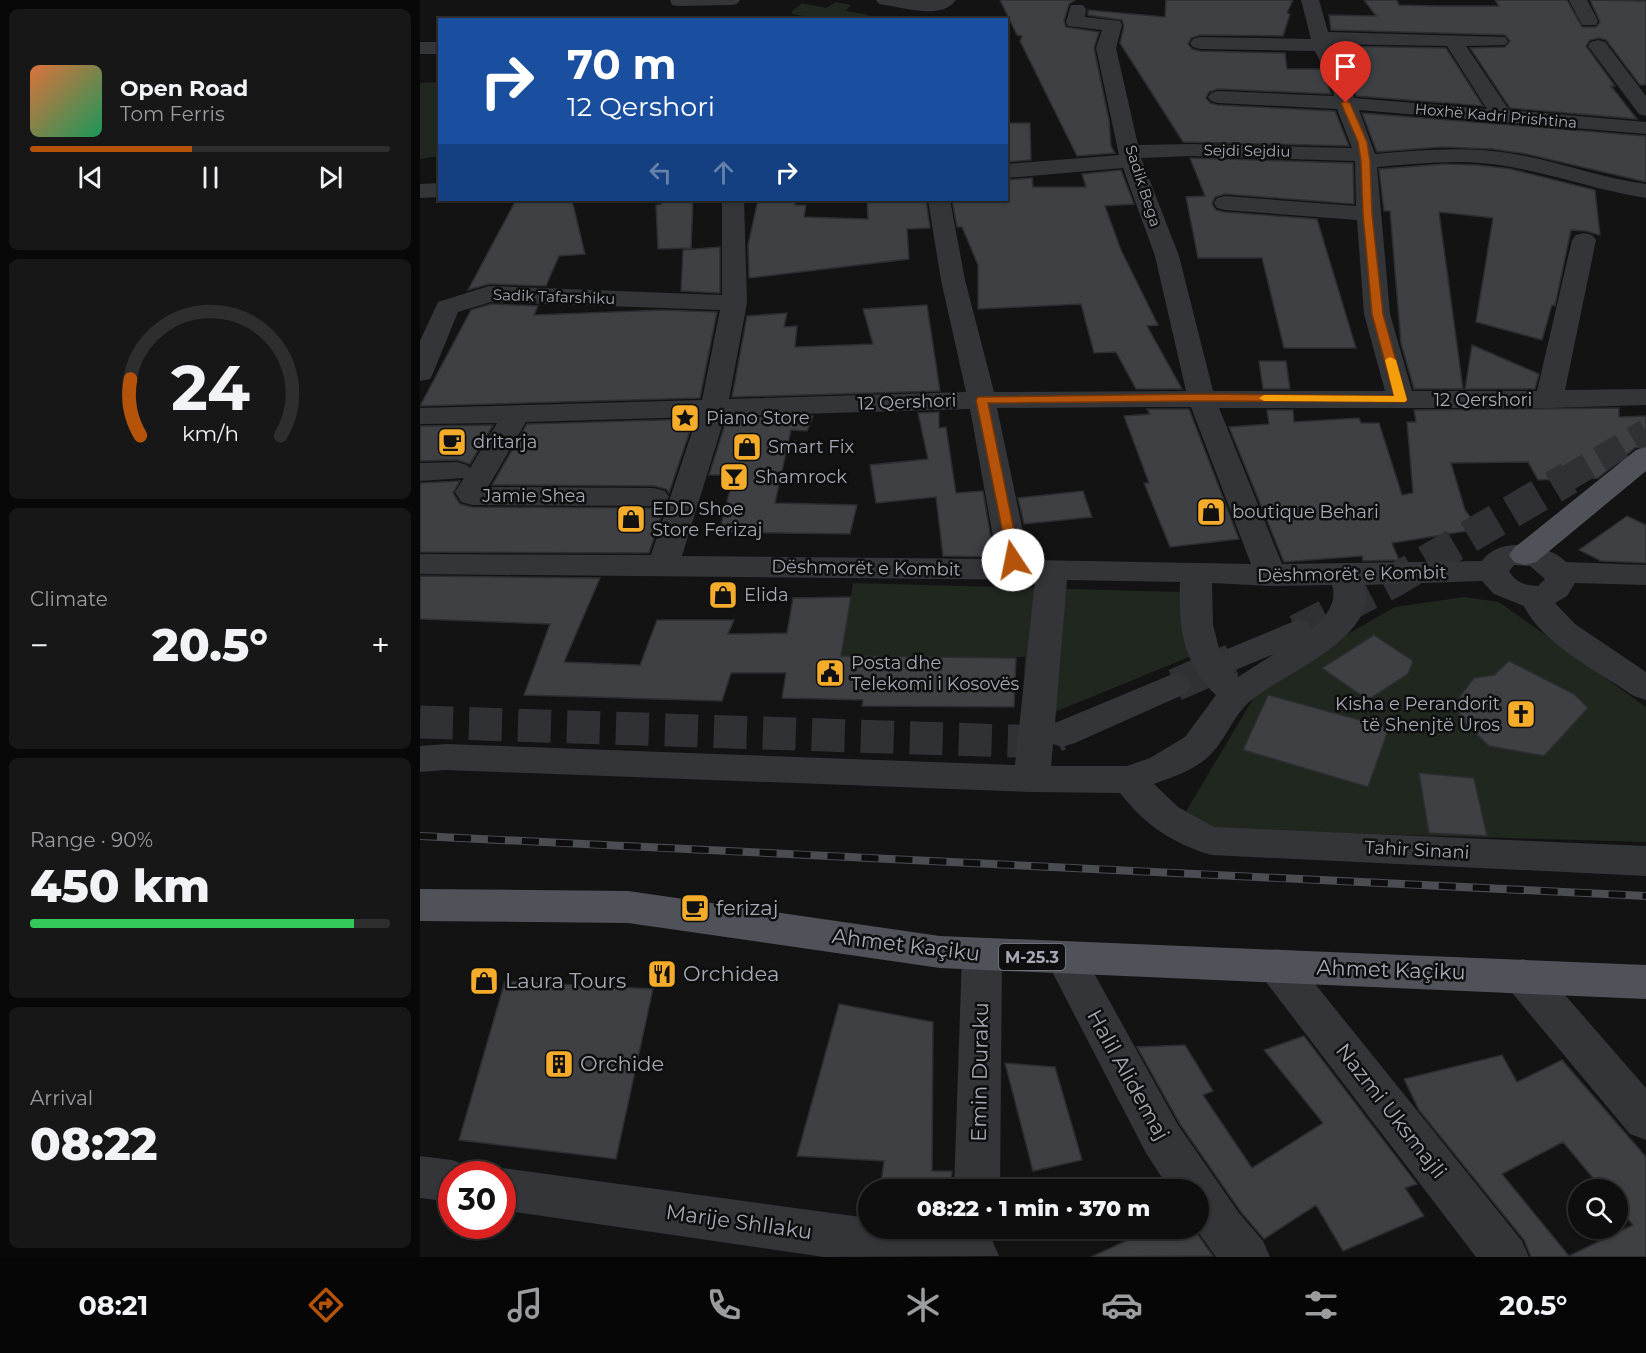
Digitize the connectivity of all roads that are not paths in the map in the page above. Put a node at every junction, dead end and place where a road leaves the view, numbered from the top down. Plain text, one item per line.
1 (731, 0) edge
2 (885, 0) edge
3 (946, 0) edge
4 (1310, 0) edge
5 (1578, 0) edge
6 (678, 1) edge
7 (1077, 9) dead end
8 (690, 18) edge
9 (1589, 21) dead end
10 (1321, 41) junction
11 (1453, 41) junction
12 (1498, 42) dead end
13 (1200, 43) dead end
14 (1598, 46) dead end
15 (420, 48) edge
16 (438, 48) edge
17 (1218, 97) dead end
18 (1346, 103) junction
19 (1646, 110) edge
20 (1503, 117) junction
21 (1646, 128) edge
22 (1131, 156) junction
23 (1365, 158) junction
24 (1008, 171) edge
25 (438, 190) edge
26 (420, 191) edge
27 (1646, 191) edge
28 (733, 201) edge
29 (939, 201) edge
30 (1225, 203) dead end
31 (1368, 214) junction
32 (1584, 240) dead end
33 (734, 303) junction
34 (420, 373) edge
35 (1201, 397) junction
36 (1646, 397) edge
37 (982, 400) junction
38 (1401, 400) junction
39 (1549, 400) junction
40 (714, 408) junction
41 (516, 415) junction
42 (420, 416) edge
43 (1646, 456) edge
44 (457, 471) dead end
45 (420, 472) edge
46 (654, 496) dead end
47 (1525, 555) junction
48 (1013, 560) dead end
49 (420, 564) edge
50 (663, 565) junction
51 (1052, 570) junction
52 (1493, 571) junction
53 (1558, 572) junction
54 (1196, 573) junction
55 (1346, 575) junction
56 (1646, 575) edge
57 (1271, 576) junction
58 (1535, 596) junction
59 (1297, 631) tunnel mouth
60 (1232, 660) tunnel mouth
61 (1175, 685) tunnel mouth
62 (1646, 688) edge
63 (1236, 694) junction
64 (1062, 734) tunnel mouth
65 (420, 759) edge
66 (1032, 779) junction
67 (1129, 779) junction
68 (1646, 861) edge
69 (420, 905) edge
70 (982, 954) junction
71 (1065, 958) junction
72 (1277, 966) junction
73 (1522, 976) junction
74 (1646, 982) edge
75 (1646, 1120) edge
76 (420, 1177) edge
77 (438, 1179) edge
78 (977, 1179) edge
79 (1189, 1179) edge
80 (516, 1191) edge
81 (1209, 1210) edge
82 (976, 1247) edge
83 (1246, 1257) edge
84 (1505, 1257) edge

1 - 6 street
2 - 3 street
4 - 10 street
5 - 9 street
6 - 8 street
7 - 22 street, Sadik Bega
10 - 11 street
10 - 13 street
10 - 18 street
11 - 12 street
11 - 20 street
14 - 19 street
15 - 16 street
17 - 18 street, Hoxhë Kadri Prishtina
18 - 20 street, Hoxhë Kadri Prishtina
18 - 23 street
20 - 21 street, Hoxhë Kadri Prishtina
22 - 23 street, Sejdi Sejdiu
22 - 24 street, Sejdi Sejdiu
22 - 35 street, Sadik Bega
23 - 27 street, Sejdi Sejdiu
23 - 31 street
25 - 26 street
28 - 33 street
29 - 37 street
30 - 31 street
31 - 38 street
32 - 39 street
33 - 34 street, Sadik Tafarshiku
33 - 40 street
35 - 37 street, 12 Qershori
35 - 38 street, 12 Qershori
35 - 57 street, Sadik Bega
36 - 39 street, 12 Qershori
37 - 40 street, 12 Qershori
37 - 48 street
38 - 39 street, 12 Qershori
40 - 41 street, 12 Qershori
40 - 50 street
41 - 42 street, 12 Qershori
41 - 46 street, Jamie Shea
43 - 47 main road
44 - 45 street
47 - 52 street
47 - 53 street
49 - 50 street, Dëshmorët e Kombit
50 - 51 street, Dëshmorët e Kombit
51 - 54 street, Dëshmorët e Kombit
51 - 66 street
52 - 55 street, Dëshmorët e Kombit
52 - 58 street
53 - 56 street
53 - 58 street
54 - 57 street, Dëshmorët e Kombit
54 - 63 street
55 - 57 street, Dëshmorët e Kombit
55 - 63 street
58 - 62 street
59 - 60 street
61 - 64 street
63 - 67 street
65 - 66 street
66 - 67 street
67 - 68 street, Tahir Sinani
69 - 70 main road, Ahmet Kaçiku / M-25.3
70 - 71 main road, Ahmet Kaçiku / M-25.3
70 - 78 street, Emin Duraku
71 - 72 main road, Ahmet Kaçiku / M-25.3
71 - 79 street, Halil Alidemaj
72 - 73 main road, Ahmet Kaçiku / M-25.3
72 - 84 street, Nazmi Uksmajli
73 - 74 main road, Ahmet Kaçiku / M-25.3
73 - 75 street
76 - 77 street
80 - 82 street, Marije Shllaku
81 - 83 street

